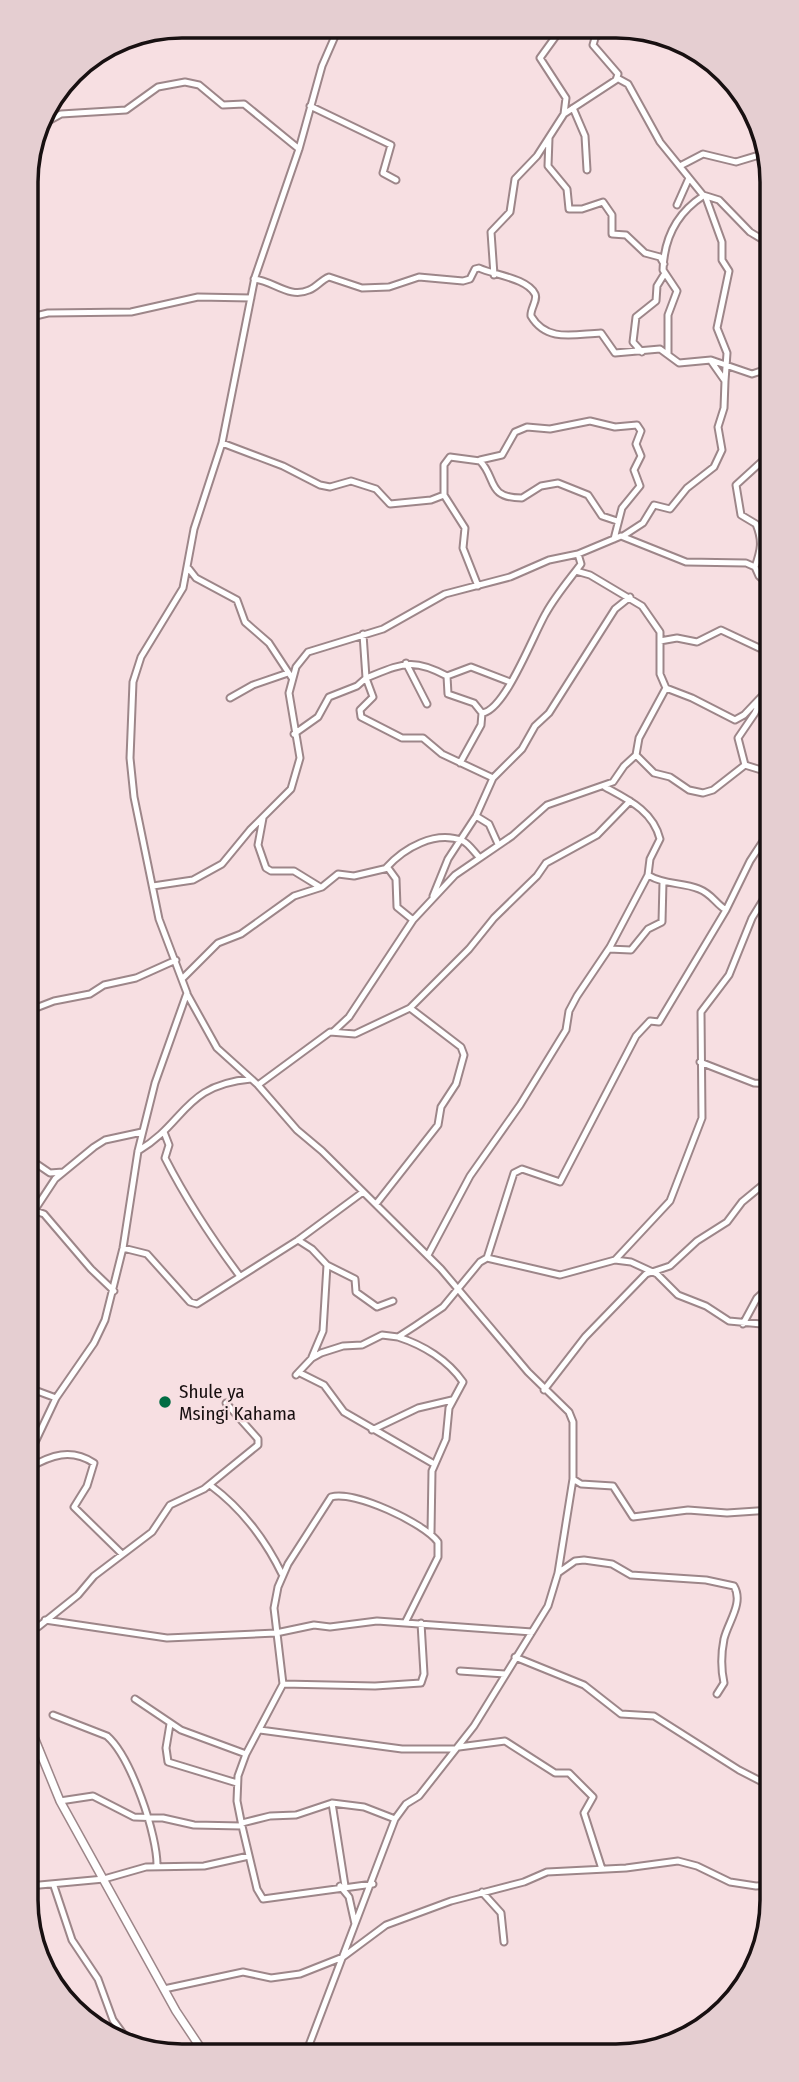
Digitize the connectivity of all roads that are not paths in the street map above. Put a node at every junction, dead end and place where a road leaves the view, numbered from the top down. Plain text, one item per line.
1 (334, 38) edge
2 (554, 38) edge
3 (595, 38) edge
4 (617, 78) junction
5 (310, 106) junction
6 (573, 108) junction
7 (564, 114) junction
8 (54, 118) edge
9 (549, 137) junction
10 (299, 149) junction
11 (758, 155) edge
12 (680, 166) junction
13 (587, 170) dead end
14 (689, 178) junction
15 (396, 180) dead end
16 (705, 197) junction
17 (677, 205) dead end
18 (760, 238) edge
19 (664, 264) junction
20 (665, 273) junction
21 (494, 275) junction
22 (254, 279) junction
23 (251, 298) junction
24 (39, 315) edge
25 (642, 352) junction
26 (668, 354) junction
27 (710, 360) junction
28 (727, 365) junction
29 (760, 371) edge
30 (725, 381) junction
31 (222, 443) junction
32 (480, 461) junction
33 (760, 463) edge
34 (444, 495) junction
35 (617, 521) junction
36 (760, 535) edge
37 (623, 536) junction
38 (614, 539) junction
39 (578, 554) junction
40 (760, 554) edge
41 (755, 566) junction
42 (189, 569) junction
43 (576, 571) junction
44 (760, 577) edge
45 (478, 586) junction
46 (629, 597) junction
47 (363, 634) junction
48 (660, 641) junction
49 (760, 648) edge
50 (406, 663) junction
51 (290, 676) junction
52 (447, 676) junction
53 (366, 678) junction
54 (510, 682) junction
55 (666, 688) junction
56 (230, 698) dead end
57 (760, 699) edge
58 (760, 702) edge
59 (427, 704) dead end
60 (482, 713) junction
61 (294, 734) junction
62 (636, 755) junction
63 (460, 763) junction
64 (745, 765) junction
65 (760, 770) edge
66 (493, 778) junction
67 (605, 787) junction
68 (630, 801) junction
69 (263, 816) junction
70 (476, 816) junction
71 (462, 841) junction
72 (498, 844) junction
73 (760, 846) edge
74 (478, 858) junction
75 (386, 867) junction
76 (648, 875) junction
77 (663, 882) junction
78 (153, 886) junction
79 (320, 887) junction
80 (430, 902) junction
81 (760, 905) edge
82 (726, 910) junction
83 (413, 920) junction
84 (609, 949) junction
85 (176, 960) junction
86 (182, 979) junction
87 (187, 993) junction
88 (39, 1007) edge
89 (410, 1008) junction
90 (334, 1031) junction
91 (700, 1062) junction
92 (251, 1079) junction
93 (760, 1083) edge
94 (258, 1085) junction
95 (142, 1132) junction
96 (164, 1132) junction
97 (138, 1151) junction
98 (38, 1165) edge
99 (64, 1172) junction
100 (760, 1187) edge
101 (363, 1192) junction
102 (376, 1204) junction
103 (38, 1205) edge
104 (38, 1212) edge
105 (298, 1240) junction
106 (124, 1248) junction
107 (428, 1255) junction
108 (487, 1258) junction
109 (615, 1260) junction
110 (327, 1265) junction
111 (652, 1271) junction
112 (239, 1275) junction
113 (459, 1289) junction
114 (114, 1291) junction
115 (760, 1295) edge
116 (393, 1301) dead end
117 (743, 1324) junction
118 (760, 1325) edge
119 (398, 1336) junction
120 (312, 1358) junction
121 (544, 1390) junction
122 (38, 1391) edge
123 (56, 1398) junction
124 (452, 1400) junction
125 (226, 1403) dead end
126 (372, 1430) junction
127 (38, 1435) edge
128 (38, 1463) edge
129 (434, 1464) junction
130 (573, 1479) junction
131 (210, 1485) junction
132 (760, 1511) edge
133 (430, 1533) junction
134 (122, 1554) junction
135 (558, 1573) junction
136 (282, 1574) junction
137 (45, 1620) junction
138 (406, 1621) junction
139 (421, 1623) junction
140 (38, 1624) edge
141 (532, 1632) junction
142 (276, 1633) junction
143 (515, 1657) junction
144 (460, 1671) dead end
145 (505, 1674) junction
146 (284, 1684) junction
147 (717, 1695) dead end
148 (135, 1699) dead end
149 (53, 1715) dead end
150 (170, 1724) junction
151 (260, 1730) junction
152 (457, 1748) junction
153 (39, 1749) edge
154 (246, 1754) junction
155 (760, 1781) edge
156 (237, 1783) junction
157 (60, 1801) junction
158 (332, 1803) junction
159 (146, 1818) junction
160 (395, 1819) junction
161 (242, 1825) junction
162 (249, 1856) junction
163 (157, 1867) junction
164 (602, 1869) junction
165 (104, 1879) junction
166 (373, 1884) junction
167 (38, 1886) edge
168 (54, 1886) junction
169 (343, 1886) junction
170 (760, 1886) edge
171 (482, 1892) junction
172 (355, 1925) junction
173 (504, 1942) dead end
174 (342, 1957) junction
175 (164, 1989) junction
176 (120, 2029) edge
177 (198, 2044) edge
178 (309, 2044) edge

1 - 5 street
2 - 7 street
3 - 4 street
4 - 6 street
4 - 12 street
5 - 10 street
5 - 15 street
6 - 7 street
6 - 13 street
7 - 9 street
8 - 10 street
9 - 19 street
9 - 21 street
10 - 22 street
11 - 12 street
12 - 14 street
14 - 16 street
14 - 17 street
16 - 18 street
16 - 19 street
16 - 28 street
19 - 20 street
20 - 25 street
20 - 26 street
21 - 22 street
21 - 25 street
22 - 23 street
23 - 24 street
23 - 31 street
25 - 26 street
26 - 27 street
27 - 28 street
27 - 30 street
28 - 29 street
28 - 30 street
30 - 37 street
31 - 34 street
31 - 42 street
32 - 34 street
32 - 35 street
32 - 35 street
33 - 36 street
34 - 45 street
35 - 38 street
37 - 38 street
37 - 41 street
38 - 39 street
39 - 43 street
39 - 45 street
40 - 41 street
41 - 44 street
42 - 51 street
42 - 78 street
43 - 46 street
43 - 54 street
45 - 47 street
46 - 48 street
46 - 66 street
47 - 51 street
47 - 53 street
48 - 49 street
48 - 55 street
50 - 52 street
50 - 53 street
50 - 59 street
51 - 56 street
51 - 61 street
52 - 54 street
52 - 60 street
53 - 61 street
53 - 63 street
54 - 60 street
55 - 57 street
55 - 62 street
58 - 64 street
60 - 63 street
61 - 69 street
62 - 64 street
62 - 67 street
63 - 66 street
64 - 65 street
66 - 70 street
67 - 68 street
67 - 72 street
68 - 76 street
68 - 89 street
69 - 78 street
69 - 79 street
70 - 71 street
70 - 72 street
71 - 74 street
71 - 75 street
71 - 80 street
72 - 74 street
73 - 82 street
74 - 80 street
75 - 79 street
75 - 83 street
76 - 77 street
76 - 84 street
77 - 82 street
77 - 84 street
78 - 85 street
79 - 86 street
80 - 83 street
81 - 91 street
82 - 108 street
83 - 90 street
84 - 107 street
85 - 86 street
85 - 88 street
86 - 87 street
87 - 92 street
87 - 95 street
89 - 90 street
89 - 102 street
90 - 94 street
91 - 93 street
91 - 109 street
92 - 94 street
92 - 96 street
94 - 101 street
95 - 97 street
95 - 99 street
96 - 97 street
96 - 112 street
97 - 106 street
98 - 99 street
99 - 103 street
100 - 111 street
101 - 102 street
101 - 105 street
102 - 107 street
104 - 114 street
105 - 110 street
105 - 112 street
106 - 112 street
106 - 114 street
107 - 113 street
108 - 109 street
108 - 113 street
109 - 111 street
110 - 116 street
110 - 120 street
111 - 117 street
111 - 121 street
113 - 119 street
113 - 121 street
114 - 123 street
115 - 117 street
117 - 118 street
119 - 120 street
119 - 124 street
120 - 126 street
121 - 130 street
122 - 123 street
123 - 127 street
124 - 126 street
124 - 129 street
125 - 131 street
126 - 129 street
128 - 134 street
129 - 133 street
130 - 132 street
130 - 135 street
131 - 134 street
131 - 136 street
133 - 136 street
133 - 138 street
134 - 137 street
135 - 141 street
135 - 147 street
136 - 142 street
137 - 140 street
137 - 142 street
138 - 139 street
138 - 142 street
139 - 141 street
139 - 146 street
141 - 143 street
142 - 146 street
143 - 145 street
143 - 155 street
144 - 145 street
145 - 152 street
146 - 151 street
148 - 150 street
149 - 159 street
150 - 154 street
150 - 156 street
151 - 152 street
151 - 154 street
152 - 160 street
152 - 164 street
153 - 157 main road
154 - 156 street
156 - 161 street
157 - 159 street
157 - 165 main road
158 - 160 street
158 - 161 street
158 - 169 street
159 - 161 street
159 - 163 street
160 - 166 street
161 - 162 street
162 - 163 street
162 - 169 street
163 - 165 street
164 - 170 street
164 - 171 street
165 - 168 street
165 - 175 main road
166 - 169 street
166 - 172 street
167 - 168 street
168 - 176 street
169 - 172 street
171 - 173 street
171 - 174 street
172 - 174 street
174 - 175 street
174 - 178 street
175 - 177 main road

